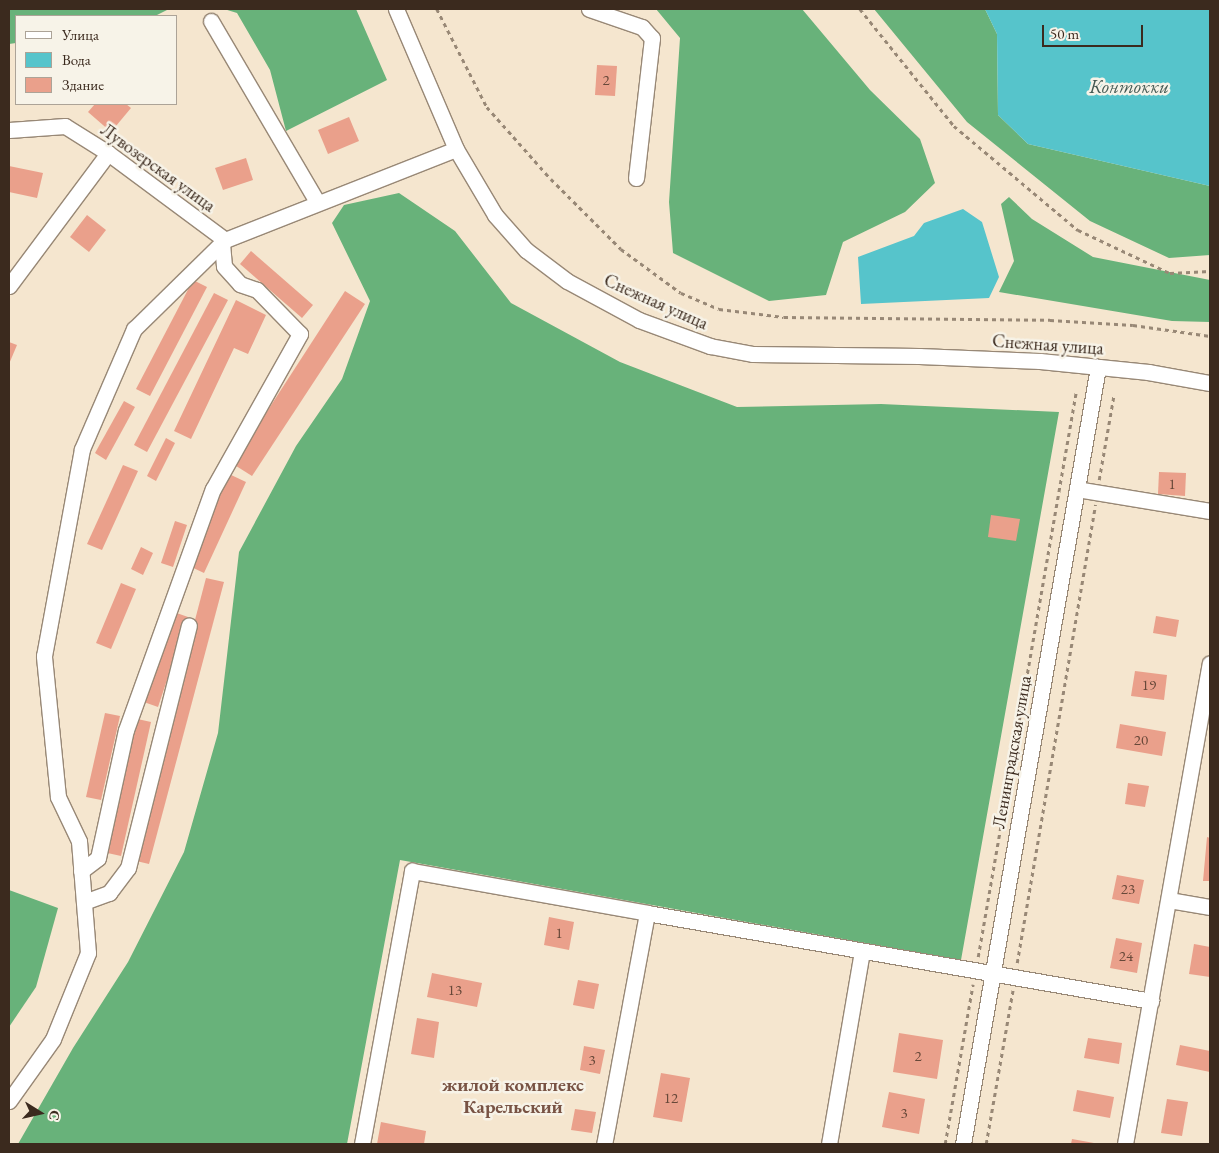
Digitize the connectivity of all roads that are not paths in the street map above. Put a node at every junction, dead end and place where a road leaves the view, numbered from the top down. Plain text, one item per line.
1 (396, 9) edge
2 (588, 9) edge
3 (212, 21) dead end
4 (9, 130) edge
5 (456, 149) junction
6 (108, 153) junction
7 (636, 178) dead end
8 (318, 202) junction
9 (224, 241) junction
10 (9, 286) edge
11 (1098, 367) junction
12 (1210, 383) edge
13 (1077, 489) junction
14 (1210, 511) edge
15 (189, 626) dead end
16 (1210, 663) edge
17 (82, 871) junction
18 (1169, 900) junction
19 (84, 902) junction
20 (1210, 906) edge
21 (647, 913) junction
22 (862, 951) junction
23 (993, 974) junction
24 (1151, 1001) junction
25 (9, 1101) edge
26 (362, 1144) edge
27 (604, 1144) edge
28 (829, 1144) edge
29 (963, 1144) edge
30 (1126, 1144) edge

1 - 5 street, Снежная улица
2 - 7 street
3 - 8 street
4 - 6 street, Лувозерская улица
5 - 8 street
5 - 11 street, Снежная улица
6 - 9 street, Лувозерская улица
6 - 10 street
8 - 9 street
9 - 17 street
9 - 17 street
11 - 12 street, Снежная улица
11 - 13 street, Ленинградская улица
13 - 14 street
13 - 23 street, Ленинградская улица
15 - 19 street
16 - 18 street
17 - 19 street
18 - 20 street
18 - 24 street
19 - 25 street
21 - 22 street
21 - 26 street
21 - 27 street
22 - 23 street
22 - 28 street
23 - 24 street
23 - 29 street, Ленинградская улица
24 - 30 street

